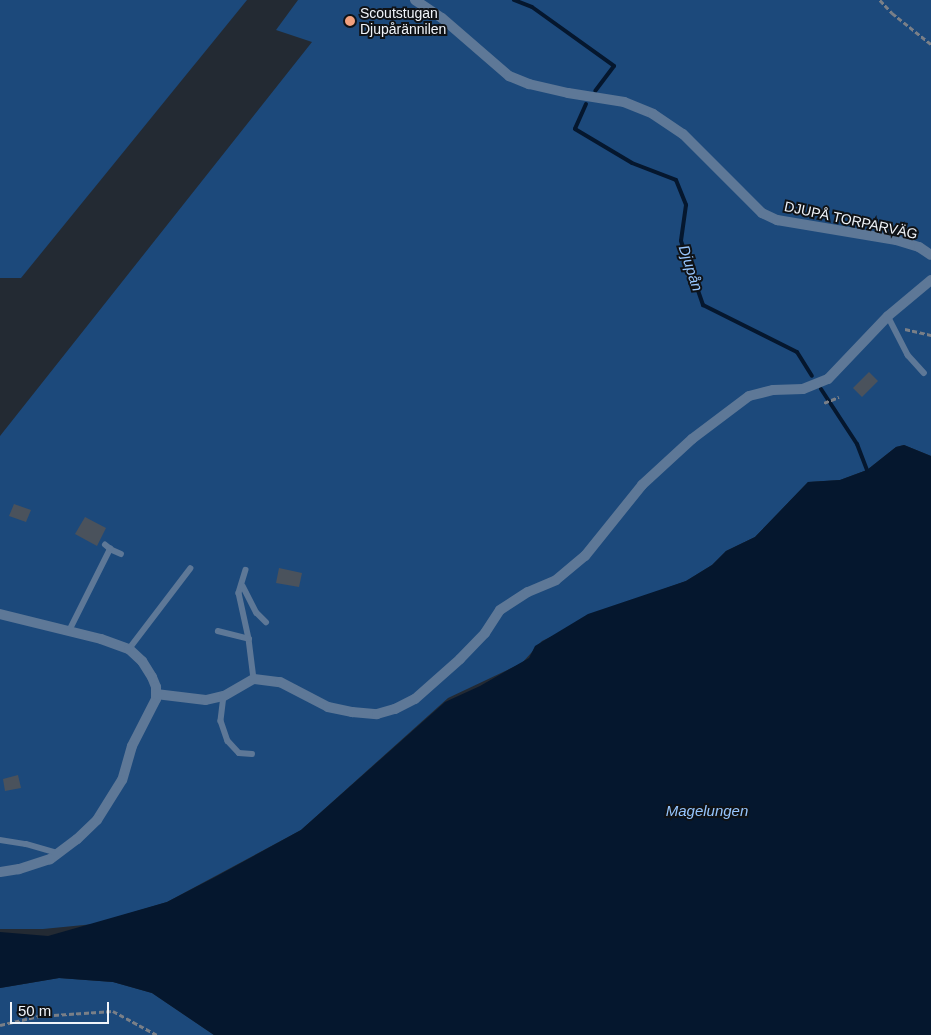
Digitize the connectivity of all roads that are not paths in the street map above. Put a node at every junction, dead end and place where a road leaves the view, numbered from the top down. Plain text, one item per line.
1 (416, 0) edge
2 (931, 255) edge
3 (931, 280) edge
4 (890, 319) junction
5 (924, 373) dead end
6 (121, 554) dead end
7 (190, 569) dead end
8 (246, 570) dead end
9 (242, 586) junction
10 (0, 614) edge
11 (266, 622) dead end
12 (218, 630) dead end
13 (69, 631) junction
14 (249, 639) junction
15 (129, 649) junction
16 (254, 679) junction
17 (156, 694) junction
18 (224, 696) junction
19 (252, 754) dead end
20 (0, 840) edge
21 (57, 853) junction
22 (0, 872) edge

1 - 2 street, DJUPÅ TORPARVÄG
3 - 4 street
4 - 5 lane
4 - 16 street
6 - 13 lane
7 - 15 lane
8 - 9 lane
9 - 11 lane
9 - 14 lane
10 - 13 street
12 - 14 lane
13 - 15 street
14 - 16 lane
15 - 17 street
16 - 18 street
17 - 18 street
17 - 21 street
18 - 19 lane
20 - 21 lane
21 - 22 street

